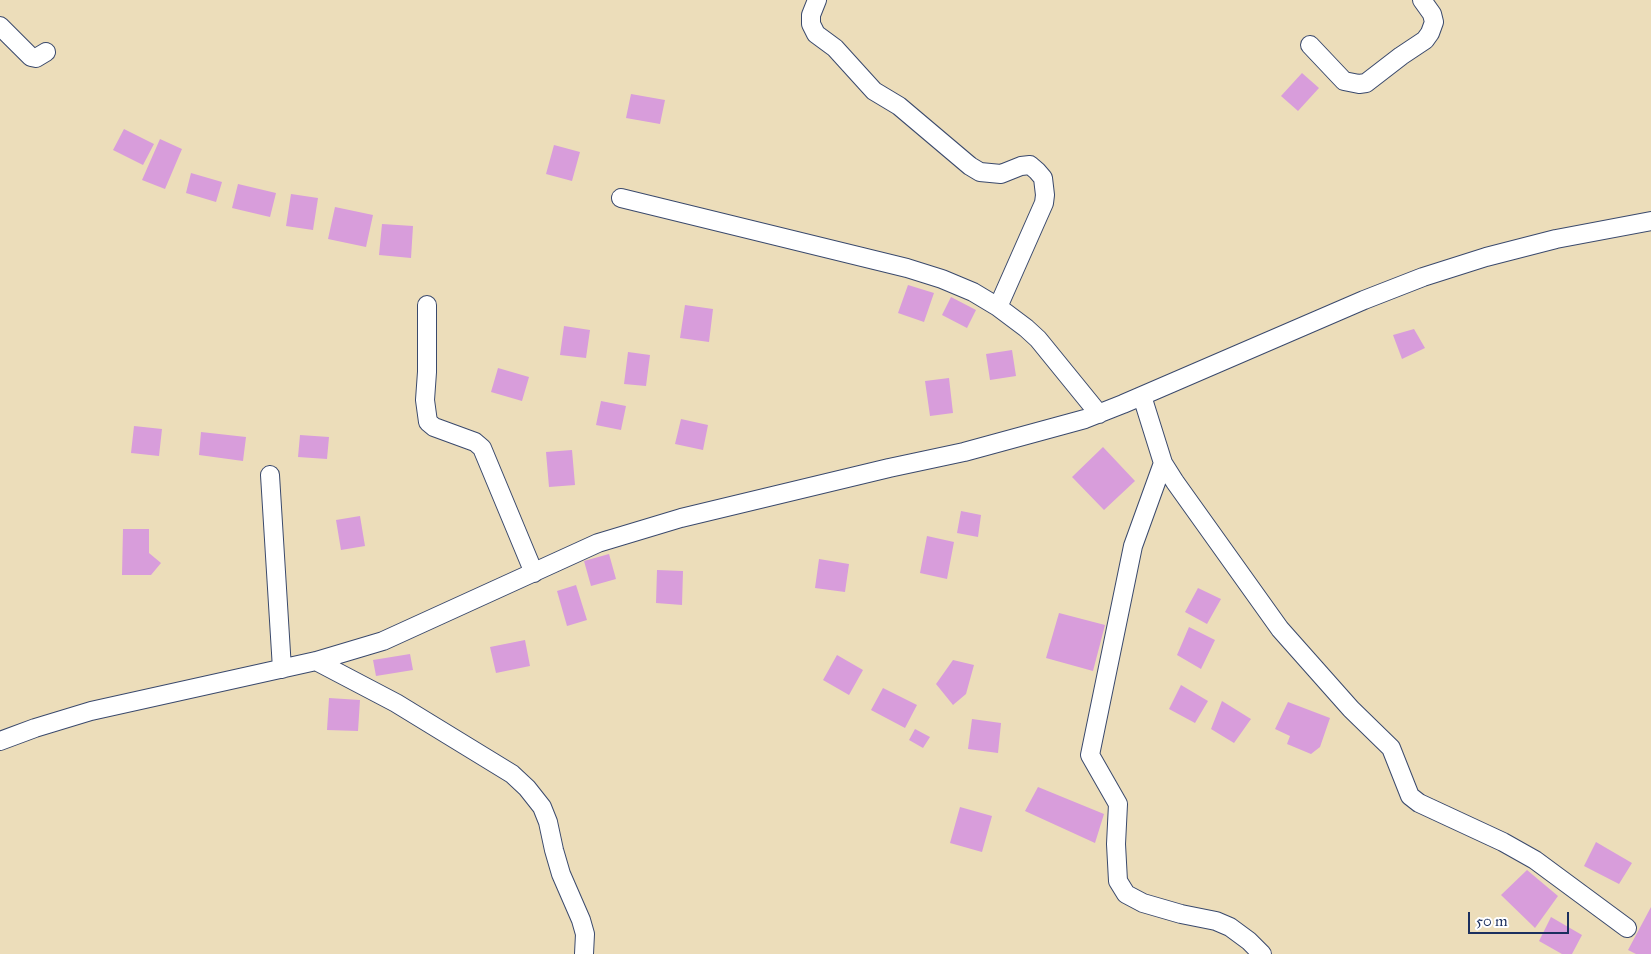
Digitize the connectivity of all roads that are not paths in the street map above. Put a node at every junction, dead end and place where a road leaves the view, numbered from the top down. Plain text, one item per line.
1 (817, 0) edge
2 (1422, 0) edge
3 (0, 26) edge
4 (1310, 46) dead end
5 (46, 52) dead end
6 (621, 198) dead end
7 (1651, 221) edge
8 (427, 305) dead end
9 (998, 307) junction
10 (1142, 396) junction
11 (1099, 414) junction
12 (1164, 463) junction
13 (270, 475) dead end
14 (534, 573) junction
15 (316, 661) junction
16 (282, 669) junction
17 (0, 741) edge
18 (1627, 928) dead end
19 (584, 954) edge
20 (1262, 954) edge

1 - 9 street
2 - 4 street
3 - 5 street
6 - 9 street
7 - 10 street
8 - 14 street
9 - 11 street
10 - 11 street
10 - 12 street
11 - 14 street
12 - 18 street
12 - 20 street
13 - 16 street
14 - 15 street
15 - 16 street
15 - 19 street
16 - 17 street

